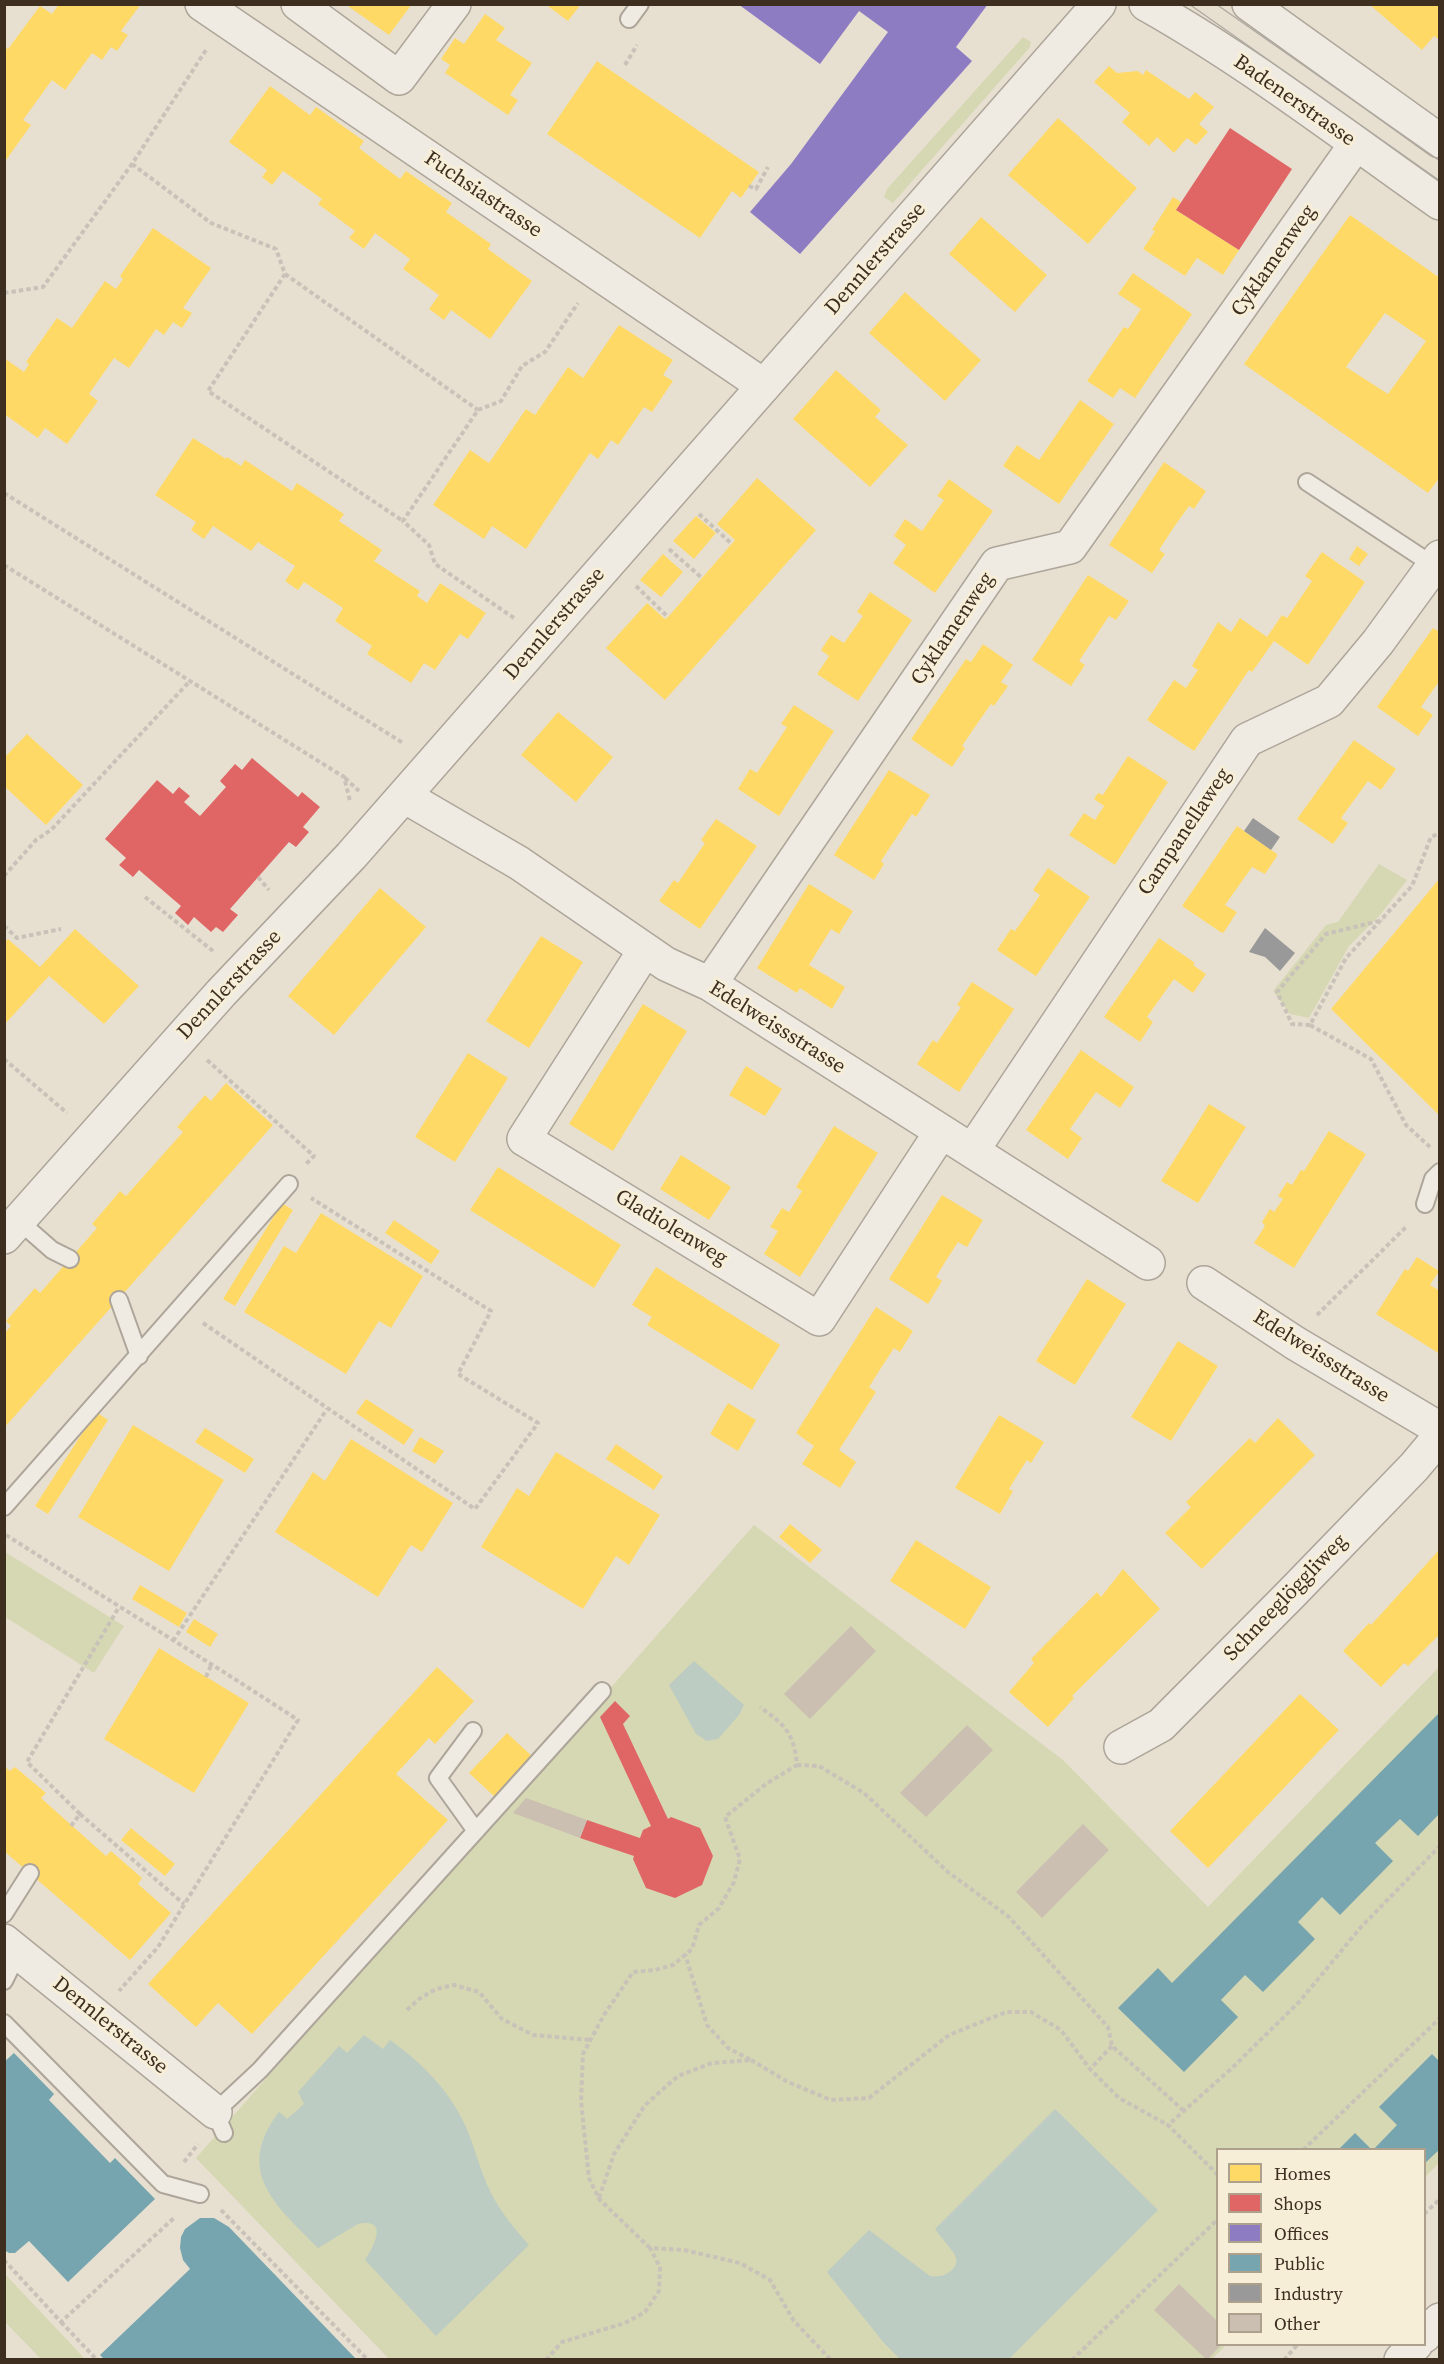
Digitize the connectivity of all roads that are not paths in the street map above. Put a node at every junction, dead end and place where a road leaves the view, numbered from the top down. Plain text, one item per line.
1 (298, 4) edge
2 (454, 4) edge
3 (640, 4) edge
4 (1099, 4) edge
5 (1146, 4) edge
6 (1249, 4) edge
7 (214, 12) edge
8 (629, 19) dead end
9 (1440, 141) edge
10 (1356, 144) junction
11 (1440, 203) edge
12 (764, 386) junction
13 (1307, 482) dead end
14 (1436, 561) edge
15 (404, 796) junction
16 (645, 950) junction
17 (710, 984) junction
18 (941, 1132) junction
19 (972, 1151) junction
20 (1440, 1172) edge
21 (289, 1184) road end
22 (1425, 1204) road end
23 (12, 1229) edge
24 (70, 1258) dead end
25 (1148, 1263) dead end
26 (1204, 1283) dead end
27 (119, 1300) dead end
28 (140, 1356) junction
29 (1440, 1430) edge
30 (1440, 1436) edge
31 (4, 1507) edge
32 (602, 1691) dead end
33 (473, 1731) dead end
34 (1121, 1747) dead end
35 (476, 1831) junction
36 (30, 1873) dead end
37 (4, 1914) edge
38 (4, 1941) edge
39 (4, 1954) edge
40 (4, 1981) edge
41 (4, 2023) edge
42 (220, 2123) joint
43 (200, 2194) road end
44 (1440, 2320) edge
45 (1426, 2335) edge
46 (1414, 2346) edge
47 (1401, 2360) edge

1 - 2 street
3 - 8 lane
4 - 12 street, Dennlerstrasse
5 - 10 street, Badenerstrasse
6 - 9 street
7 - 12 street, Fuchsiastrasse
10 - 11 street, Badenerstrasse
10 - 17 street, Cyklamenweg
12 - 15 street, Dennlerstrasse
13 - 14 lane
14 - 19 street, Campanellaweg
15 - 16 street, Edelweissstrasse
15 - 23 street, Dennlerstrasse
16 - 17 street, Edelweissstrasse
16 - 18 street, Gladiolenweg
17 - 18 street, Edelweissstrasse
18 - 19 street, Edelweissstrasse
19 - 25 street, Edelweissstrasse
20 - 22 lane
21 - 28 lane
23 - 24 lane
26 - 29 street, Edelweissstrasse
27 - 28 lane
28 - 31 lane
30 - 34 street, Schneeglöggliweg
32 - 35 lane
33 - 35 lane
35 - 42 lane
36 - 37 lane
38 - 42 street, Dennlerstrasse
39 - 40 lane
41 - 43 lane
44 - 45 street
46 - 47 street

